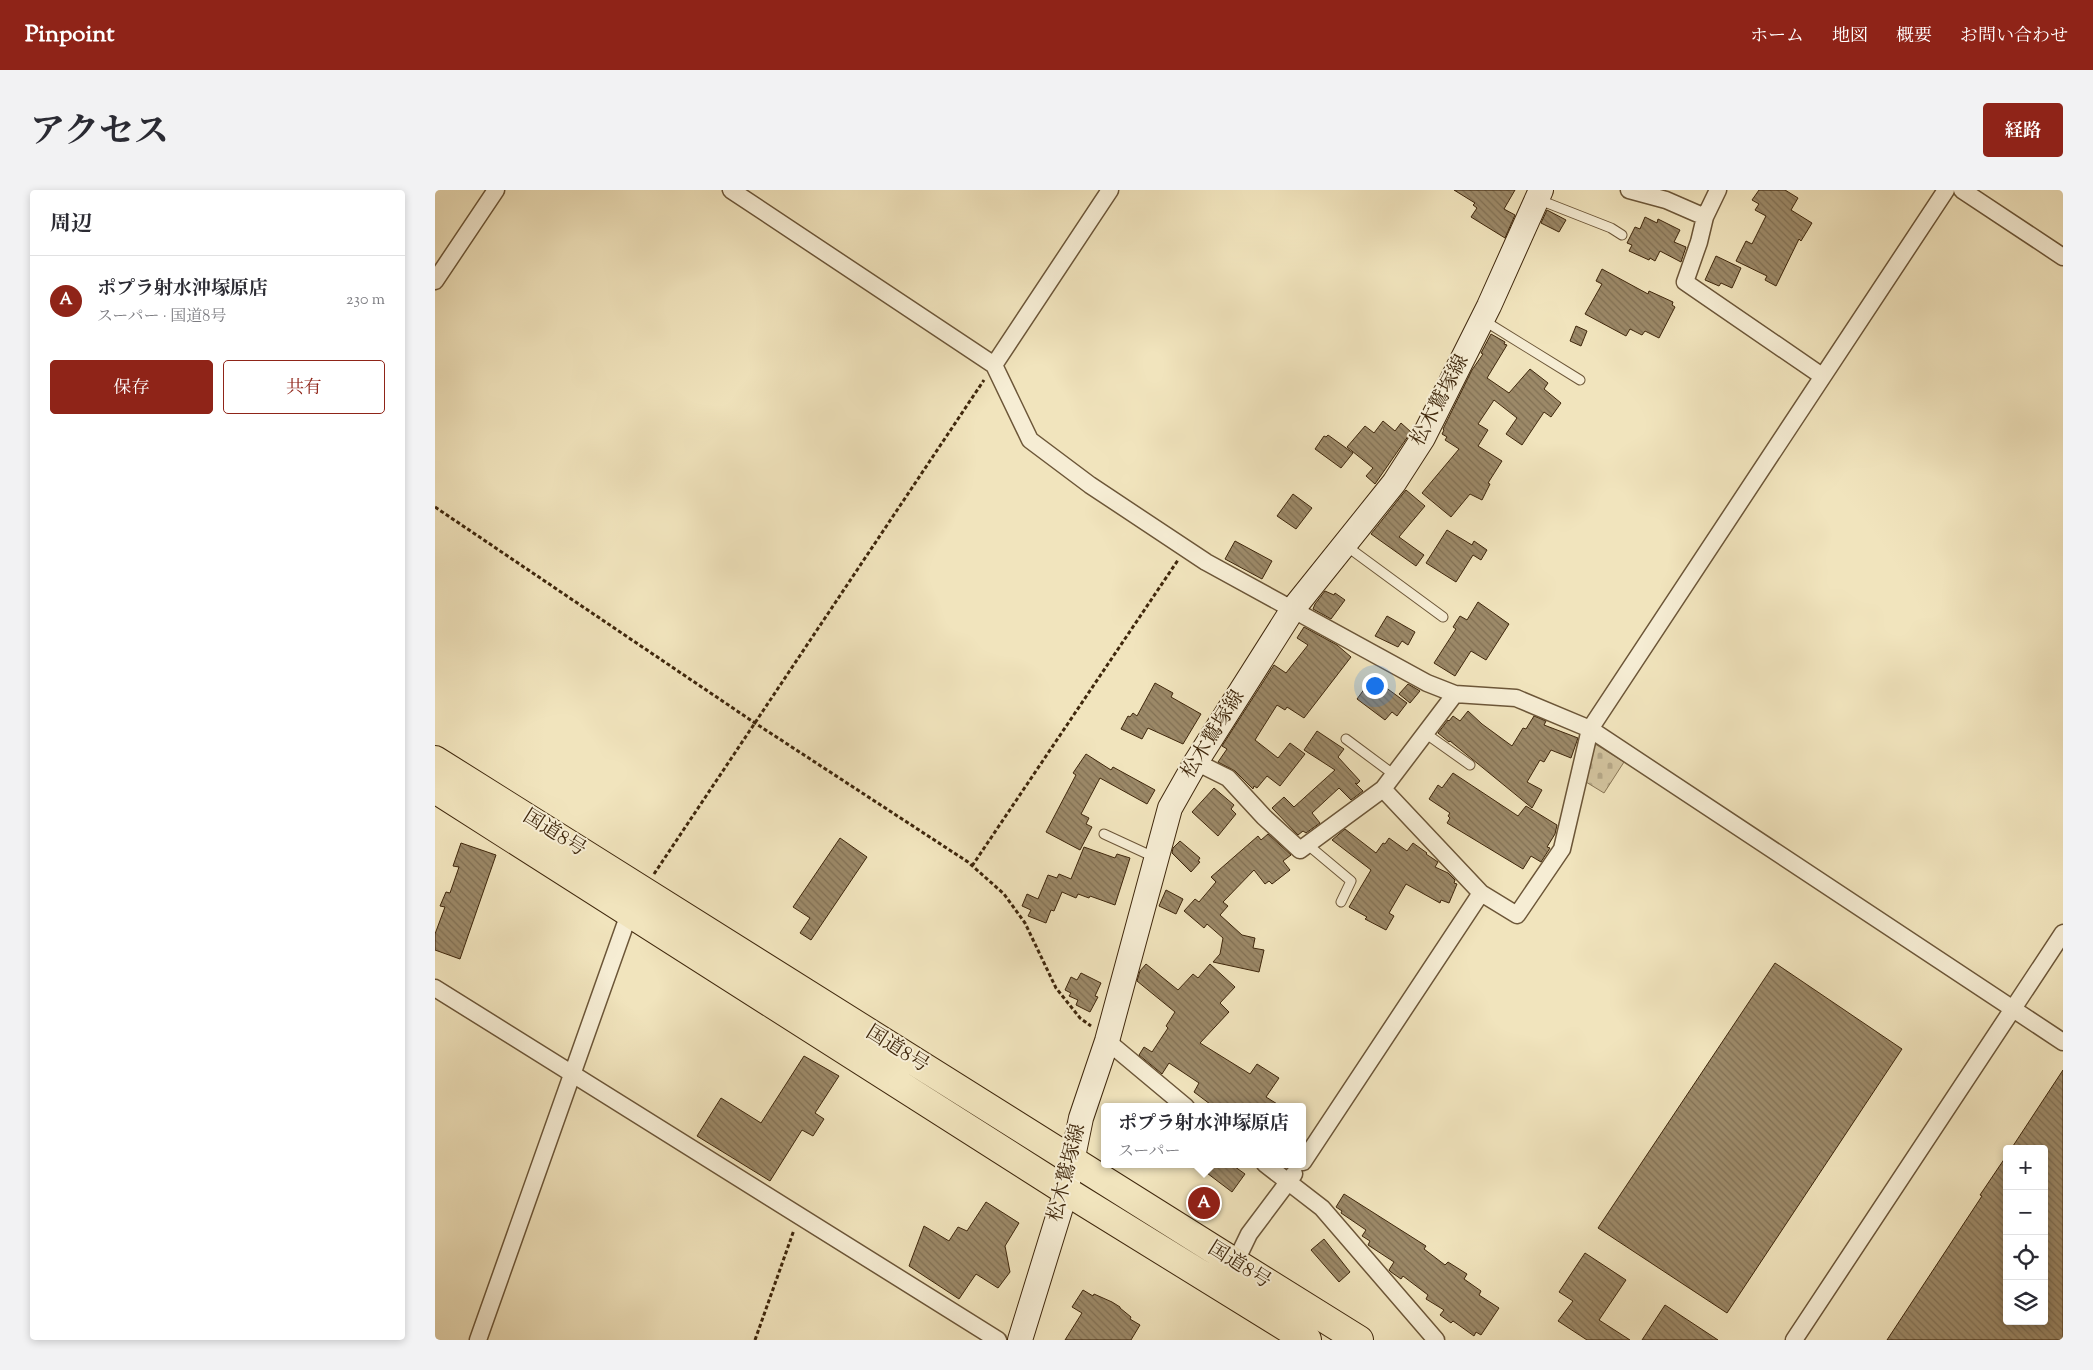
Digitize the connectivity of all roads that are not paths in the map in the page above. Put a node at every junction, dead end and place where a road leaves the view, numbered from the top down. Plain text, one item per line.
1 (496, 190) edge
2 (731, 190) edge
3 (1110, 190) edge
4 (1629, 190) edge
5 (1718, 190) edge
6 (1947, 190) edge
7 (1962, 190) edge
8 (1539, 195) edge
9 (1705, 218) junction
10 (1622, 235) dead end
11 (2063, 257) edge
12 (435, 280) edge
13 (1483, 319) junction
14 (994, 365) junction
15 (1822, 376) junction
16 (1581, 380) dead end
17 (1345, 545) junction
18 (1293, 609) junction
19 (1443, 618) dead end
20 (1455, 694) junction
21 (1590, 729) junction
22 (1425, 733) junction
23 (1346, 739) dead end
24 (435, 760) edge
25 (1197, 762) junction
26 (1470, 765) dead end
27 (1393, 774) junction
28 (435, 789) edge
29 (1383, 789) junction
30 (1105, 834) dead end
31 (1308, 845) junction
32 (1156, 858) junction
33 (1481, 893) junction
34 (637, 900) junction
35 (1341, 902) dead end
36 (2063, 933) edge
37 (435, 988) edge
38 (2013, 1009) junction
39 (1108, 1039) junction
40 (2063, 1042) edge
41 (573, 1075) junction
42 (1181, 1103) edge
43 (1306, 1157) edge
44 (1071, 1161) junction
45 (1270, 1168) edge
46 (1299, 1168) edge
47 (1289, 1182) junction
48 (1066, 1191) junction
49 (1235, 1263) junction
50 (478, 1340) edge
51 (998, 1340) edge
52 (1020, 1340) edge
53 (1307, 1340) edge
54 (1359, 1340) edge
55 (1435, 1340) edge
56 (1794, 1340) edge

1 - 12 street
2 - 14 street
3 - 14 street
4 - 9 street
5 - 9 street
6 - 15 street
7 - 11 street
8 - 10 lane
8 - 13 main road, 松木鷲塚線
9 - 15 street
13 - 16 lane
13 - 17 main road, 松木鷲塚線
14 - 18 street
15 - 21 street
17 - 18 main road, 松木鷲塚線
17 - 19 lane
18 - 20 street
18 - 25 main road, 松木鷲塚線
20 - 21 street
20 - 22 street
21 - 33 street
21 - 38 street
22 - 26 lane
22 - 27 street
23 - 27 lane
24 - 34 highway, 国道8号
25 - 31 street
25 - 32 main road, 松木鷲塚線
27 - 29 street
28 - 34 highway, 国道8号
29 - 31 street
29 - 33 street
30 - 32 lane
31 - 35 lane
32 - 39 main road, 松木鷲塚線
33 - 43 street
34 - 41 street
34 - 44 highway, 国道8号
34 - 48 highway, 国道8号
36 - 38 street
37 - 41 street
38 - 40 street
38 - 56 street
39 - 42 street
39 - 44 main road, 松木鷲塚線
41 - 50 street
41 - 51 street
44 - 48 main road, 松木鷲塚線
44 - 49 highway, 国道8号
45 - 47 street
46 - 47 street
47 - 49 street
47 - 55 street
48 - 52 main road, 松木鷲塚線
48 - 53 highway, 国道8号
49 - 54 highway, 国道8号

